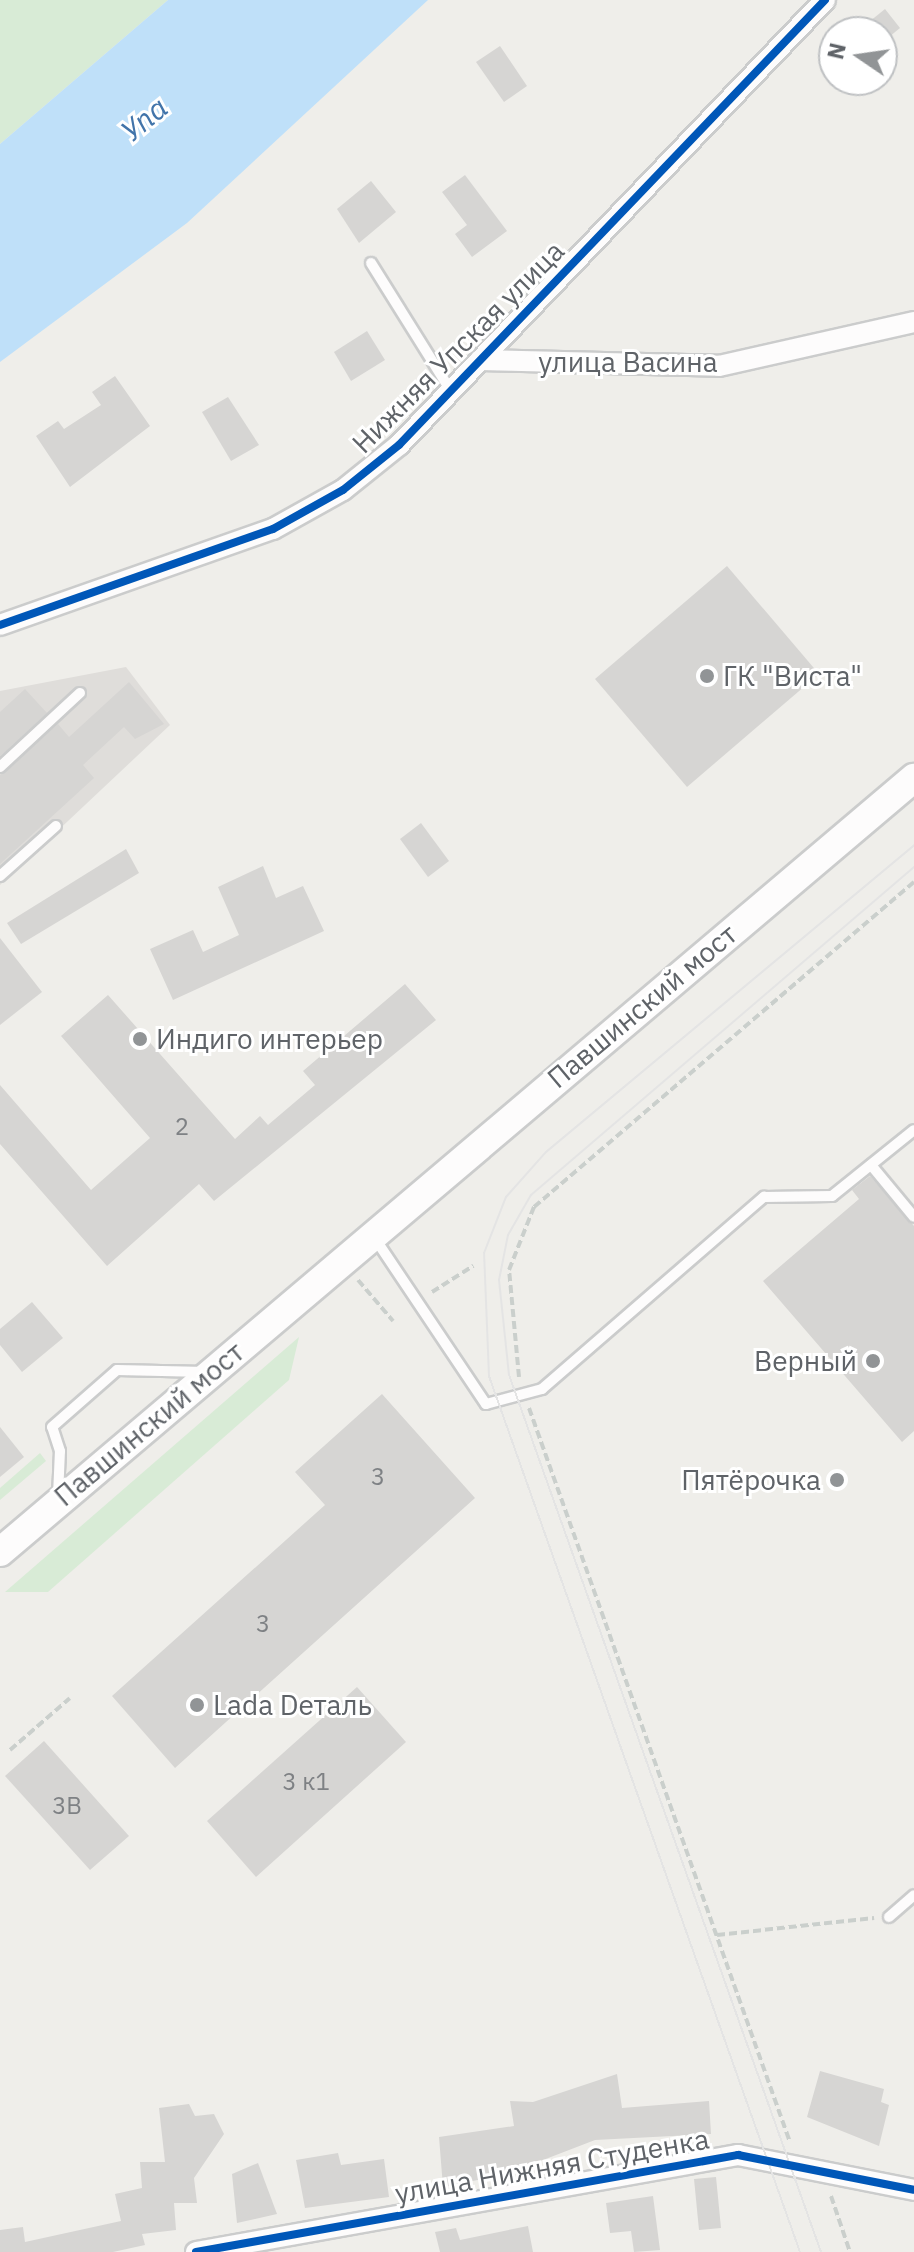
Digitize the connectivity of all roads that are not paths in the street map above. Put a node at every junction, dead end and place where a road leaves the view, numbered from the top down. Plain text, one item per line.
1 (825, 0) edge
2 (371, 263) dead end
3 (914, 322) edge
4 (480, 360) junction
5 (451, 391) junction
6 (0, 625) edge
7 (80, 693) dead end
8 (0, 767) edge
9 (914, 778) edge
10 (56, 826) dead end
11 (0, 876) edge
12 (914, 1130) edge
13 (871, 1165) junction
14 (914, 1217) edge
15 (373, 1236) junction
16 (208, 1372) junction
17 (58, 1502) junction
18 (0, 1552) edge
19 (914, 1895) edge
20 (889, 1917) road end
21 (914, 2190) edge
22 (196, 2252) edge

1 - 4 street, Нижняя Упская улица
2 - 5 lane
3 - 4 street, улица Васина
4 - 5 street, Нижняя Упская улица
5 - 6 street, Нижняя Упская улица
7 - 8 lane
9 - 15 main road, Павшинский мост
10 - 11 lane
12 - 13 lane
13 - 14 lane
13 - 15 lane
15 - 16 main road, Павшинский мост
16 - 17 main road, Павшинский мост
16 - 17 lane
17 - 18 main road, Павшинский мост
19 - 20 lane
21 - 22 street, улица Нижняя Cтуденкa

